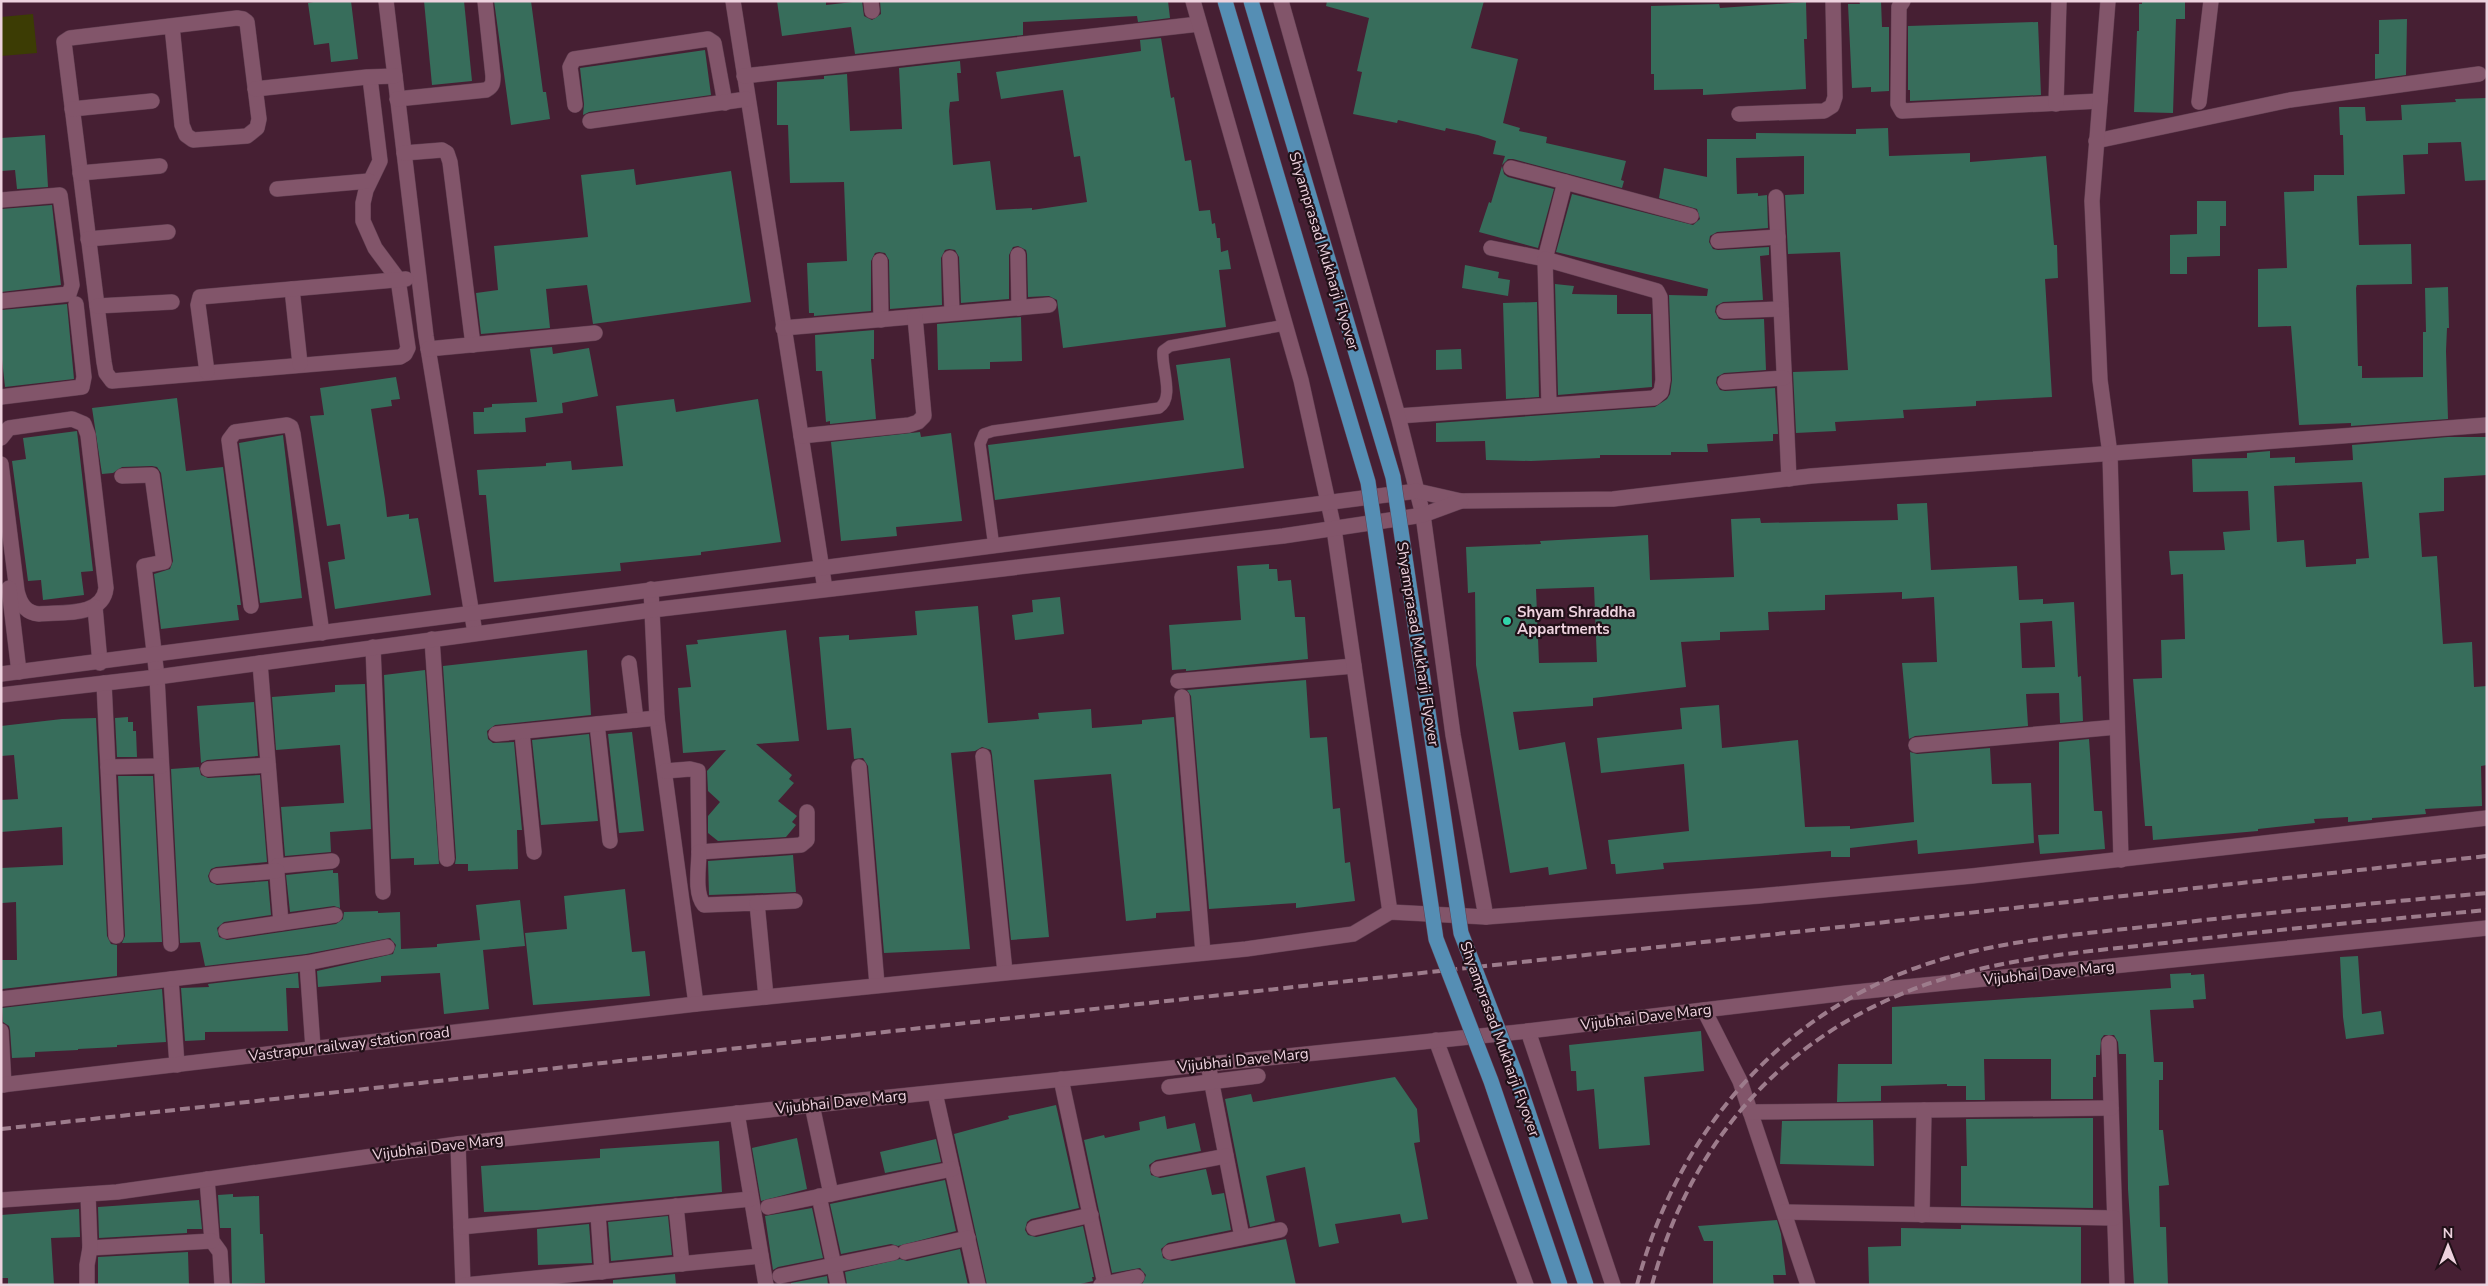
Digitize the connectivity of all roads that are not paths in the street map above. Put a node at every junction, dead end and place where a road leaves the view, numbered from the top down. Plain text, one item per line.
1 (386, 1) edge
2 (485, 1) edge
3 (733, 1) edge
4 (1193, 1) edge
5 (1225, 1) edge
6 (1251, 1) edge
7 (1281, 1) edge
8 (1833, 1) edge
9 (1903, 1) edge
10 (2060, 1) edge
11 (2108, 1) edge
12 (2211, 1) edge
13 (1199, 24) junction
14 (172, 26) junction
15 (2479, 74) dead end
16 (395, 76) junction
17 (744, 76) junction
18 (370, 78) junction
19 (255, 89) junction
20 (397, 99) junction
21 (747, 99) junction
22 (152, 101) dead end
23 (2100, 101) junction
24 (725, 102) junction
25 (2200, 102) dead end
26 (2056, 104) junction
27 (575, 105) dead end
28 (72, 109) junction
29 (1739, 114) dead end
30 (590, 121) dead end
31 (2096, 141) junction
32 (404, 156) junction
33 (380, 161) junction
34 (160, 166) dead end
35 (1511, 168) dead end
36 (80, 173) junction
37 (370, 181) junction
38 (1565, 182) junction
39 (277, 189) dead end
40 (1776, 196) dead end
41 (1, 200) edge
42 (1691, 216) dead end
43 (168, 232) dead end
44 (1778, 237) junction
45 (88, 239) junction
46 (1718, 242) dead end
47 (1491, 248) dead end
48 (1018, 255) dead end
49 (950, 258) dead end
50 (1545, 259) junction
51 (880, 261) dead end
52 (419, 278) junction
53 (398, 279) junction
54 (292, 288) junction
55 (1, 301) edge
56 (172, 302) dead end
57 (76, 304) dead end
58 (1049, 305) dead end
59 (97, 306) junction
60 (1020, 308) junction
61 (1781, 308) junction
62 (1724, 311) dead end
63 (952, 313) junction
64 (916, 317) junction
65 (881, 320) junction
66 (1285, 325) junction
67 (783, 328) junction
68 (595, 333) dead end
69 (473, 344) junction
70 (428, 349) junction
71 (300, 364) junction
72 (207, 372) junction
73 (1784, 378) junction
74 (1725, 382) dead end
75 (1, 396) edge
76 (1550, 405) junction
77 (1398, 416) junction
78 (2487, 425) edge
79 (801, 436) junction
80 (1, 438) edge
81 (2110, 454) junction
82 (1, 464) edge
83 (122, 476) dead end
84 (1788, 479) junction
85 (1417, 492) junction
86 (1461, 502) junction
87 (1329, 504) junction
88 (1423, 515) junction
89 (1, 527) edge
90 (1334, 529) junction
91 (994, 547) junction
92 (821, 567) junction
93 (652, 589) junction
94 (825, 589) junction
95 (251, 606) dead end
96 (95, 607) junction
97 (652, 610) junction
98 (472, 612) junction
99 (7, 613) edge
100 (322, 632) junction
101 (475, 633) junction
102 (432, 639) junction
103 (373, 647) junction
104 (155, 656) junction
105 (100, 663) junction
106 (260, 663) junction
107 (629, 663) dead end
108 (1354, 666) junction
109 (19, 672) junction
110 (1, 674) edge
111 (157, 677) junction
112 (1178, 681) dead end
113 (104, 683) junction
114 (1, 695) edge
115 (1182, 697) dead end
116 (657, 718) junction
117 (636, 720) junction
118 (597, 724) junction
119 (2117, 727) junction
120 (522, 732) junction
121 (496, 734) dead end
122 (1916, 744) dead end
123 (983, 756) dead end
124 (268, 765) junction
125 (162, 766) junction
126 (108, 767) junction
127 (858, 767) dead end
128 (208, 769) dead end
129 (664, 771) junction
130 (807, 812) dead end
131 (2487, 818) edge
132 (610, 841) dead end
133 (534, 852) dead end
134 (699, 852) junction
135 (447, 859) dead end
136 (2121, 860) junction
137 (332, 861) dead end
138 (277, 868) junction
139 (216, 876) dead end
140 (383, 892) dead end
141 (795, 902) dead end
142 (757, 903) junction
143 (1390, 912) junction
144 (335, 915) dead end
145 (1486, 917) junction
146 (281, 923) junction
147 (2487, 928) edge
148 (226, 930) dead end
149 (116, 936) dead end
150 (171, 944) dead end
151 (387, 947) dead end
152 (1203, 953) junction
153 (307, 963) junction
154 (1005, 972) junction
155 (171, 979) junction
156 (877, 985) junction
157 (766, 996) junction
158 (1, 999) edge
159 (696, 1004) junction
160 (1704, 1010) junction
161 (1, 1031) edge
162 (1528, 1031) junction
163 (1436, 1040) junction
164 (2109, 1043) dead end
165 (314, 1048) junction
166 (1208, 1064) junction
167 (176, 1065) junction
168 (1258, 1076) dead end
169 (1061, 1079) junction
170 (1211, 1082) junction
171 (2, 1085) edge
172 (1169, 1087) dead end
173 (935, 1093) junction
174 (812, 1105) junction
175 (2111, 1108) junction
176 (1924, 1110) junction
177 (1750, 1112) junction
178 (737, 1113) junction
179 (458, 1144) junction
180 (1226, 1156) junction
181 (952, 1169) junction
182 (1158, 1169) dead end
183 (207, 1179) junction
184 (88, 1194) junction
185 (825, 1195) junction
186 (751, 1199) junction
187 (1, 1200) edge
188 (676, 1206) junction
189 (768, 1207) dead end
190 (1784, 1212) junction
191 (598, 1214) junction
192 (1090, 1215) junction
193 (1922, 1215) junction
194 (2114, 1218) junction
195 (461, 1227) junction
196 (1034, 1228) dead end
197 (1280, 1230) dead end
198 (1242, 1237) junction
199 (968, 1238) junction
200 (212, 1241) junction
201 (90, 1248) junction
202 (1170, 1252) dead end
203 (761, 1256) junction
204 (682, 1264) junction
205 (833, 1265) junction
206 (602, 1272) junction
207 (780, 1276) dead end
208 (1137, 1277) dead end
209 (1103, 1284) edge
210 (87, 1285) edge
211 (222, 1285) edge
212 (464, 1285) edge
213 (766, 1285) edge
214 (838, 1285) edge
215 (978, 1285) edge
216 (1526, 1285) edge
217 (1560, 1285) edge
218 (1586, 1285) edge
219 (1613, 1285) edge
220 (1808, 1285) edge
221 (2117, 1285) edge

1 - 16 street
2 - 20 street
3 - 17 street
4 - 13 street
5 - 217 main road, Shyamprasad Mukharji Flyover, bridge
6 - 218 main road, Shyamprasad Mukharji Flyover, bridge
7 - 77 street
8 - 29 street
9 - 26 street
10 - 26 street
11 - 23 street
12 - 25 street
13 - 17 street
13 - 66 street
14 - 19 street
14 - 19 street
14 - 28 street
15 - 31 street
16 - 18 street
16 - 20 street
17 - 21 street
18 - 19 street
18 - 33 street
20 - 32 street
21 - 24 street
21 - 67 street
22 - 28 street
23 - 26 street
23 - 31 street
24 - 27 street
24 - 30 street
28 - 36 street
31 - 81 street
32 - 33 street
32 - 52 street
32 - 69 street
33 - 37 street
34 - 36 street
35 - 38 street
36 - 45 street
37 - 39 street
37 - 53 street
38 - 42 street
38 - 50 street
40 - 44 street
41 - 55 street
43 - 45 street
44 - 46 street
44 - 61 street
45 - 59 street
47 - 50 street
48 - 60 street
49 - 63 street
50 - 76 street
50 - 76 street
51 - 65 street
52 - 53 street
52 - 70 street
53 - 54 street
53 - 71 street
54 - 71 street
54 - 72 street
56 - 59 street
57 - 75 street
58 - 60 street
59 - 72 street
60 - 63 street
61 - 62 street
61 - 73 street
63 - 64 street
64 - 65 street
64 - 79 street
65 - 67 street
66 - 87 street
66 - 91 lane
67 - 79 street
68 - 69 street
69 - 70 street
70 - 98 street
71 - 72 street
73 - 74 street
73 - 84 street
76 - 77 street
77 - 85 street
78 - 81 street
79 - 92 street
80 - 96 street
81 - 84 street
81 - 119 street
82 - 96 street
83 - 104 street
84 - 86 street
85 - 86 street
85 - 87 street
85 - 88 street
86 - 88 street
87 - 90 street
87 - 91 street
88 - 90 street
88 - 145 street
89 - 99 street
90 - 94 street
90 - 108 street
91 - 92 street
92 - 93 street
92 - 94 street
93 - 97 street
93 - 98 street
94 - 97 street
95 - 100 street
96 - 105 street
97 - 101 street
97 - 116 street
98 - 100 street
98 - 101 street
99 - 109 street
100 - 104 street
101 - 102 street
102 - 103 street
102 - 135 street
103 - 106 street
103 - 140 street
104 - 105 street
104 - 111 street
105 - 109 street
106 - 111 street
106 - 124 street
107 - 117 street
108 - 112 street
108 - 143 street
109 - 110 street
111 - 113 street
111 - 125 street
113 - 114 street
113 - 126 street
115 - 152 street
116 - 117 street
116 - 129 street
117 - 118 street
118 - 120 street
118 - 132 street
119 - 122 street
119 - 136 street
120 - 121 street
120 - 133 street
123 - 154 street
124 - 128 street
124 - 138 street
125 - 126 street
125 - 150 street
126 - 149 street
127 - 156 street
129 - 134 street
129 - 159 street
130 - 134 street
131 - 136 street
134 - 142 street
136 - 145 street
137 - 138 street
138 - 139 street
138 - 146 street
141 - 142 street
142 - 157 street
143 - 145 street
143 - 152 street, Vastrapur railway station road
144 - 146 street
146 - 148 street
147 - 160 street, Vijubhai Dave Marg
151 - 153 street
152 - 154 street, Vastrapur railway station road
153 - 155 street
153 - 165 street
154 - 156 street, Vastrapur railway station road
155 - 158 street
155 - 167 street
156 - 157 street, Vastrapur railway station road
157 - 159 street, Vastrapur railway station road
159 - 165 street, Vastrapur railway station road
160 - 162 street, Vijubhai Dave Marg
160 - 177 street
161 - 171 street
162 - 163 street, Vijubhai Dave Marg
162 - 219 street
163 - 166 street, Vijubhai Dave Marg
163 - 216 street
164 - 175 street
165 - 167 street, Vastrapur railway station road
166 - 169 street, Vijubhai Dave Marg
166 - 170 street
167 - 171 street, Vastrapur railway station road
168 - 170 street
169 - 173 street, Vijubhai Dave Marg
169 - 192 street
170 - 172 street
170 - 180 street
173 - 174 street, Vijubhai Dave Marg
173 - 181 street
174 - 178 street, Vijubhai Dave Marg
174 - 185 street
175 - 176 street
175 - 194 street
176 - 177 street
176 - 193 street
177 - 190 street
178 - 179 street, Vijubhai Dave Marg
178 - 186 street
179 - 183 street, Vijubhai Dave Marg
179 - 195 street
180 - 182 street
180 - 198 street
181 - 185 street
181 - 199 street
183 - 184 street, Vijubhai Dave Marg
183 - 200 street
184 - 187 street, Vijubhai Dave Marg
184 - 201 street
185 - 189 street
185 - 205 street
186 - 188 street
186 - 203 street
188 - 191 street
188 - 204 street
190 - 193 street
190 - 220 street
191 - 195 street
191 - 206 street
192 - 196 street
192 - 209 street
193 - 194 street
194 - 221 street
195 - 212 street
197 - 198 street
198 - 202 street
199 - 205 street
199 - 215 street
200 - 201 street
200 - 211 street
201 - 210 street
203 - 204 street
203 - 213 street
204 - 206 street
205 - 207 street
205 - 214 street
206 - 212 street
208 - 209 street

